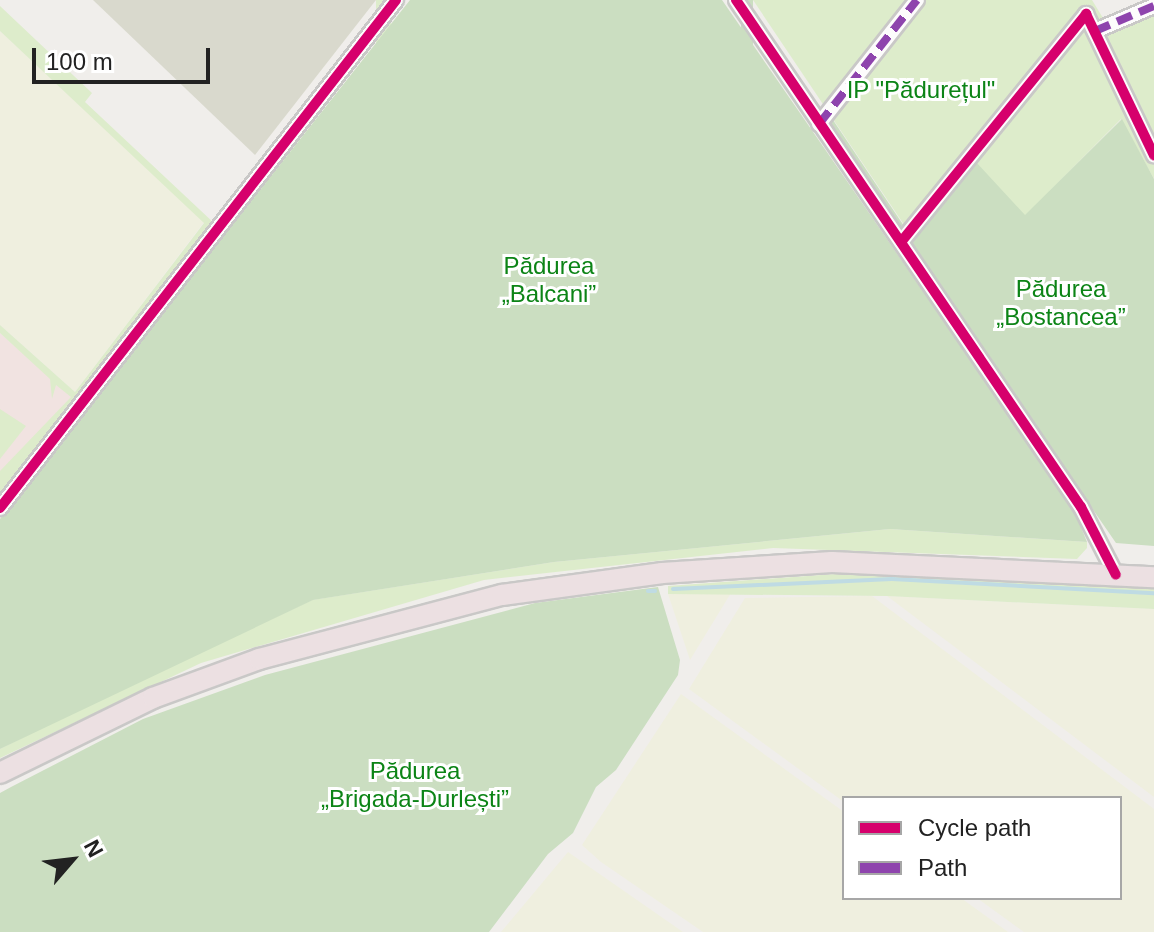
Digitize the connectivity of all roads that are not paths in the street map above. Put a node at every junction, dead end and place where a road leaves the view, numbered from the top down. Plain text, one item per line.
1 (396, 0) edge
2 (736, 0) edge
3 (917, 0) edge
4 (1154, 6) edge
5 (1095, 31) junction
6 (819, 124) junction
7 (1154, 155) edge
8 (901, 242) junction
9 (0, 508) edge
10 (1116, 575) junction
11 (1154, 577) edge
12 (0, 773) edge

1 - 9 street
2 - 6 street
3 - 6 street
4 - 5 street
5 - 7 street
5 - 8 street
6 - 8 street
8 - 10 street
10 - 11 highway
10 - 12 highway

